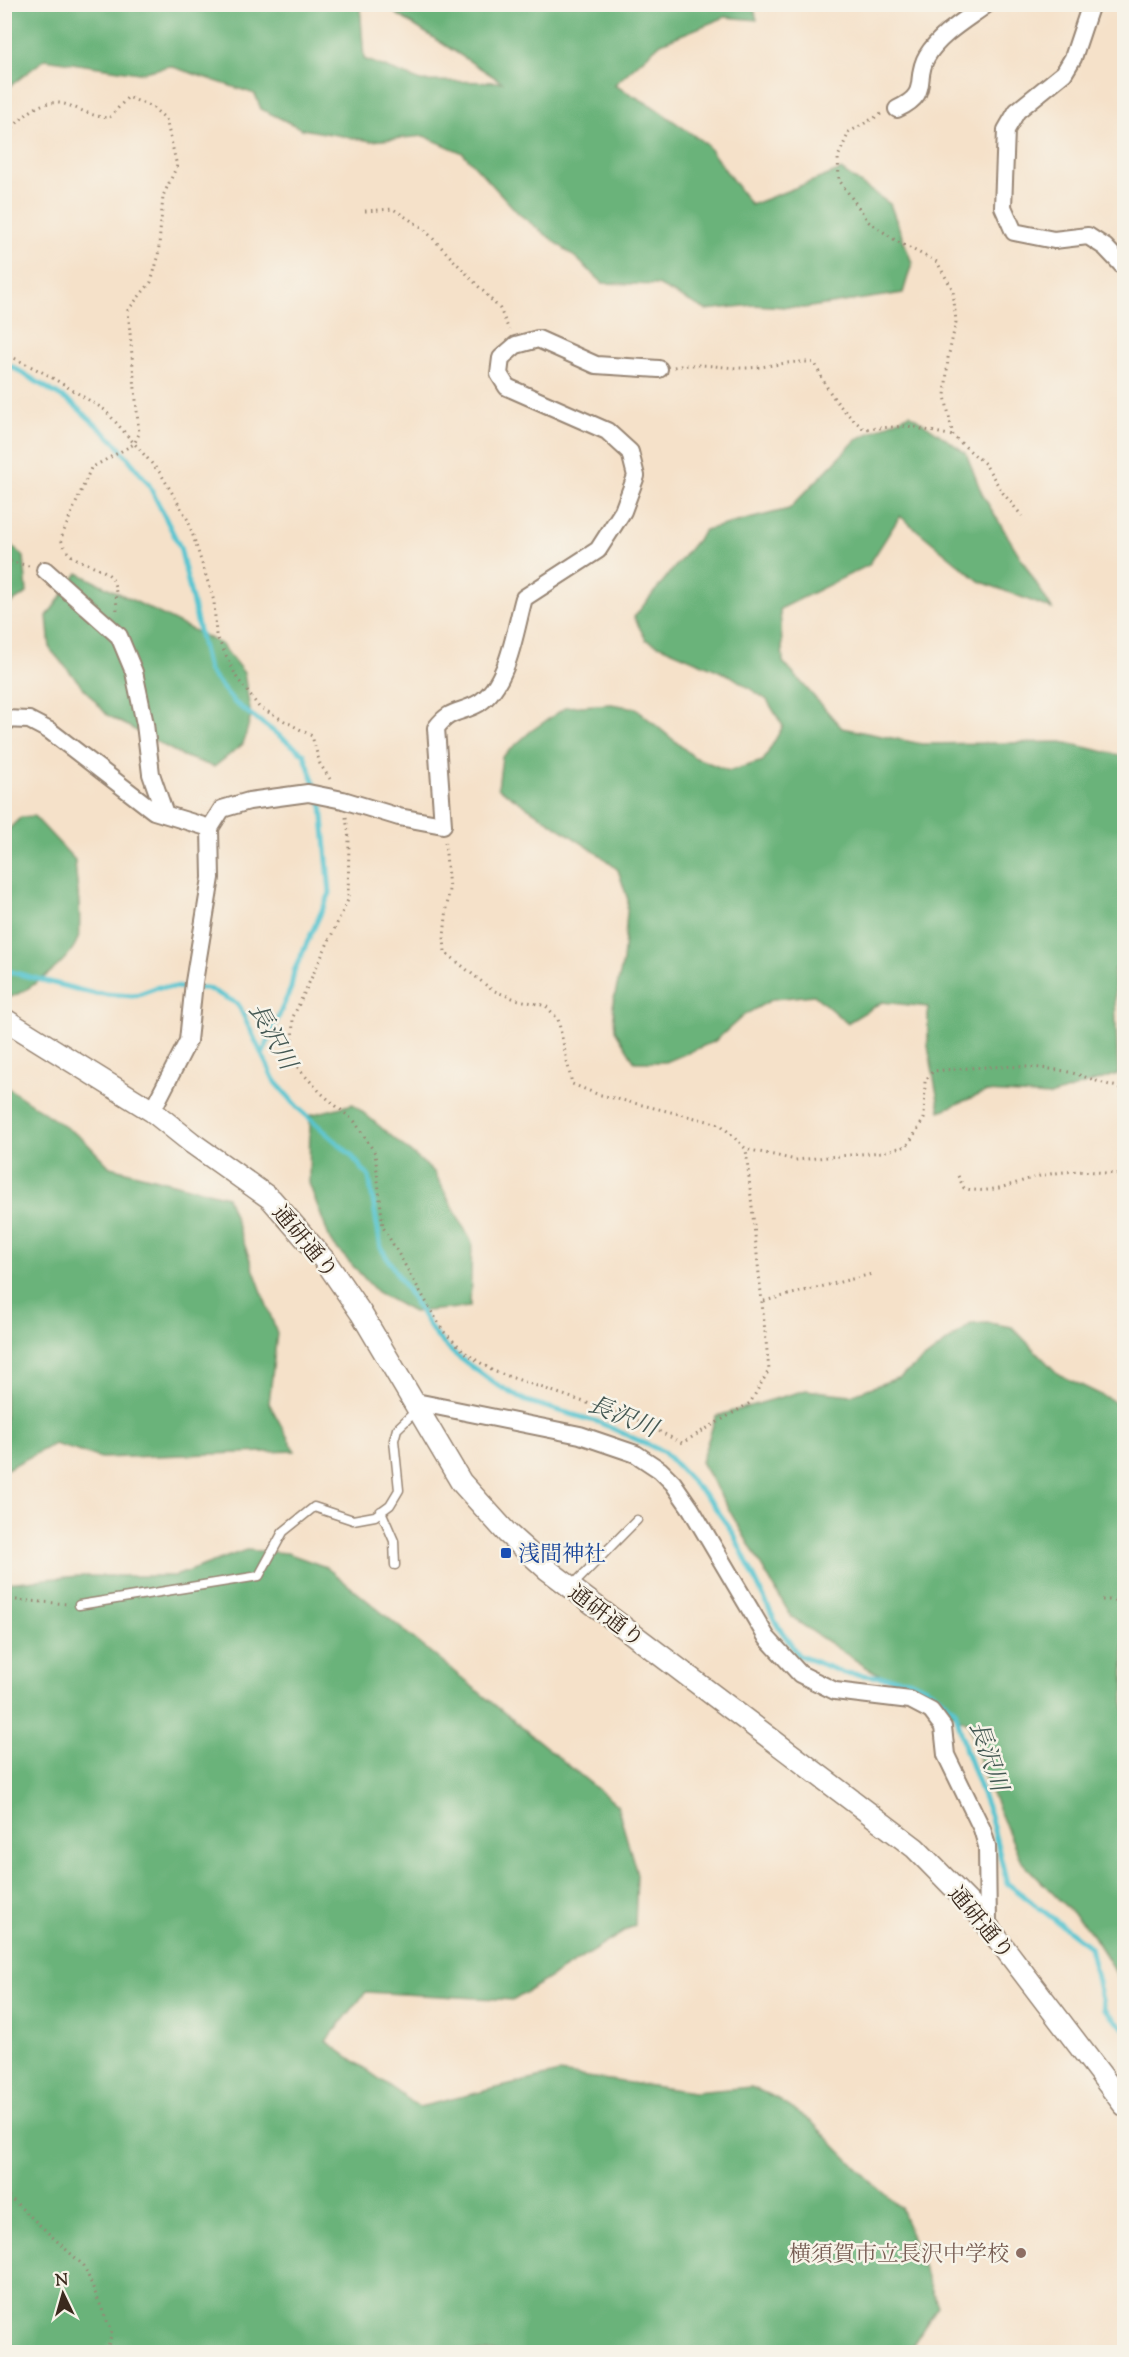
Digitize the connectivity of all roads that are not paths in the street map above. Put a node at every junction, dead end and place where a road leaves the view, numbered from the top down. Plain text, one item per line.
1 (987, 4) edge
2 (1091, 4) edge
3 (897, 109) road end
4 (1125, 267) edge
5 (659, 369) road end
6 (45, 570) road end
7 (4, 719) edge
8 (165, 814) junction
9 (210, 828) junction
10 (4, 1019) edge
11 (152, 1111) junction
12 (414, 1405) junction
13 (381, 1511) junction
14 (637, 1520) dead end
15 (395, 1565) dead end
16 (571, 1587) junction
17 (79, 1605) road end
18 (988, 1928) junction
19 (1125, 2105) edge

1 - 3 street
2 - 4 street
5 - 9 street
6 - 8 street
7 - 8 street
8 - 9 street
9 - 11 street
10 - 11 street, 通研通り
11 - 12 street, 通研通り
12 - 13 lane
12 - 16 street, 通研通り
12 - 18 street
13 - 15 lane
13 - 17 lane
14 - 16 lane
16 - 18 street, 通研通り
18 - 19 street, 通研通り

